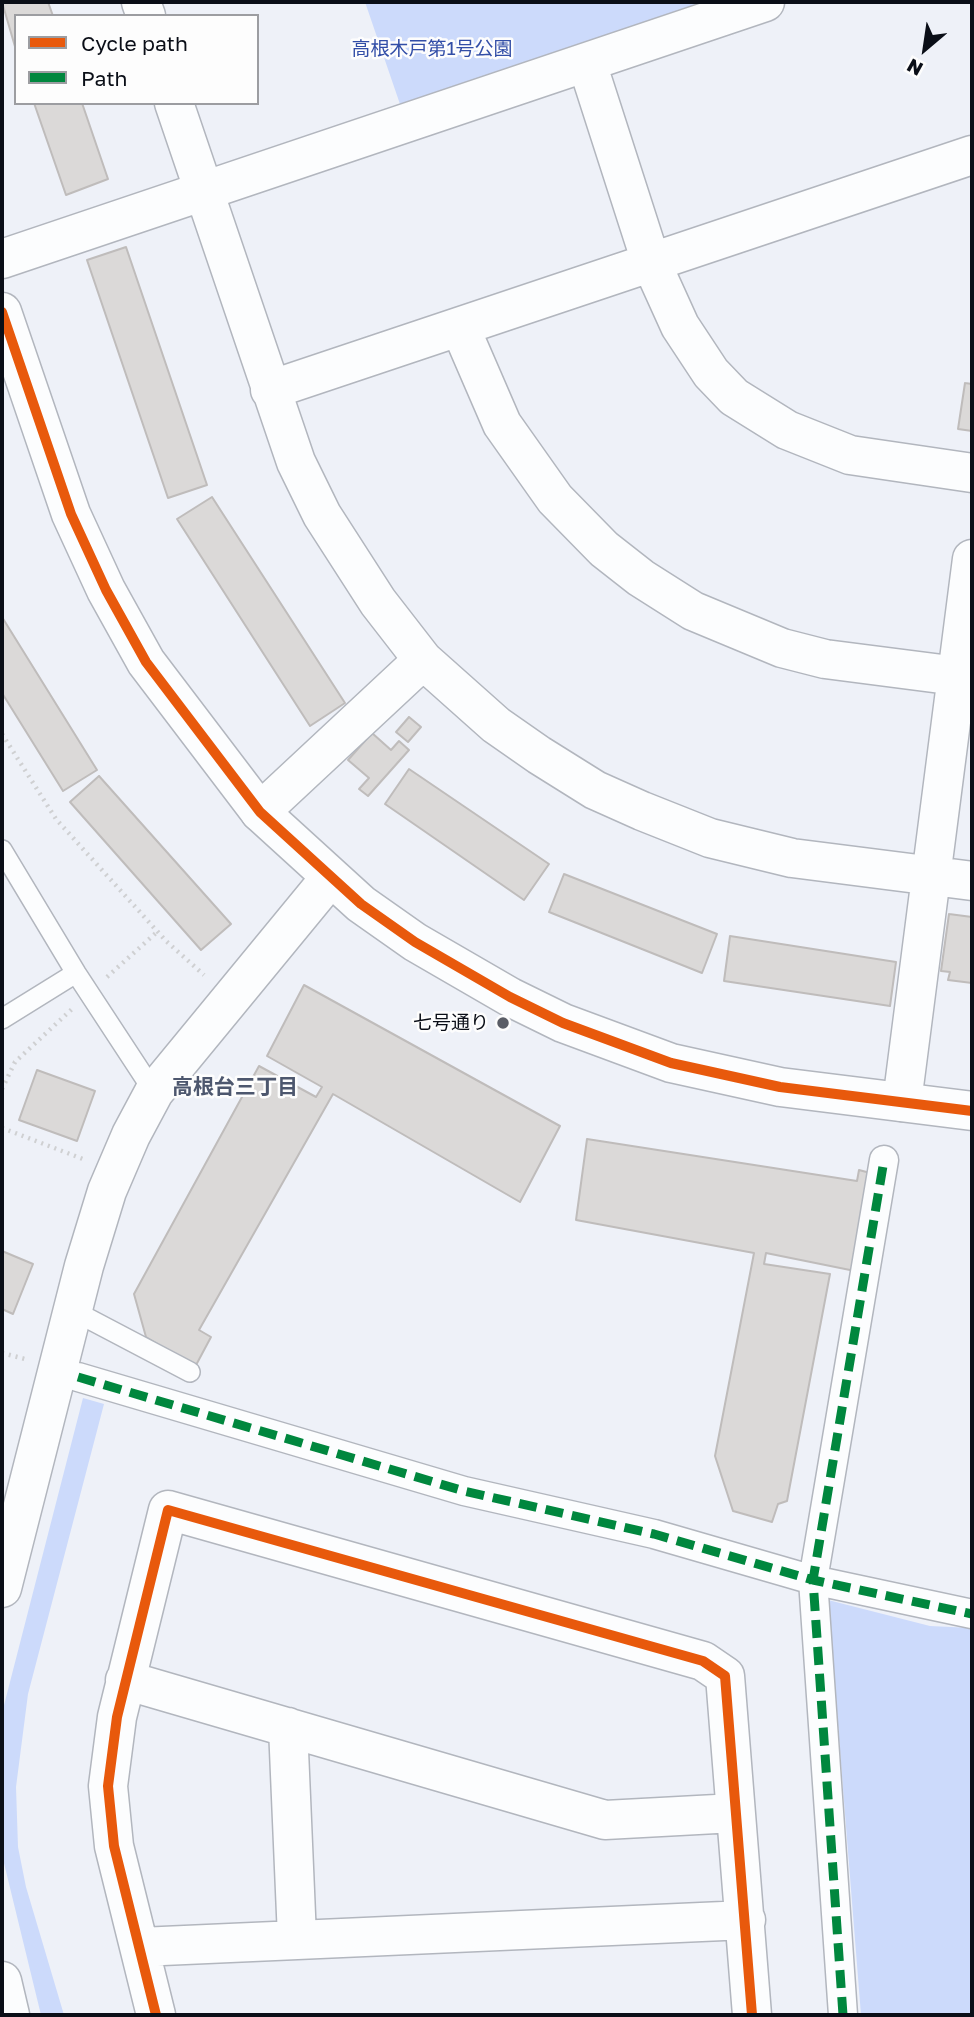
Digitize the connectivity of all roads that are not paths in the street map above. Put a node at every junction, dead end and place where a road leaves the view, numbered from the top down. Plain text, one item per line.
1 (765, 2) edge
2 (587, 63) junction
3 (175, 105) edge
4 (972, 155) edge
5 (203, 192) junction
6 (2, 259) edge
7 (651, 262) junction
8 (2, 312) edge
9 (460, 327) junction
10 (270, 390) junction
11 (972, 473) edge
12 (972, 559) edge
13 (423, 660) junction
14 (965, 677) edge
15 (260, 812) junction
16 (2, 850) edge
17 (932, 876) junction
18 (331, 878) junction
19 (972, 881) edge
20 (76, 973) junction
21 (2, 1019) edge
22 (154, 1092) junction
23 (902, 1102) junction
24 (972, 1111) edge
25 (884, 1160) dead end
26 (72, 1310) junction
27 (190, 1372) dead end
28 (78, 1377) dead end
29 (813, 1580) junction
30 (2, 1588) edge
31 (972, 1614) edge
32 (125, 1680) junction
33 (288, 1727) junction
34 (735, 1813) junction
35 (746, 1920) junction
36 (297, 1938) junction
37 (140, 1947) junction
38 (2, 1981) edge
39 (10, 2015) edge
40 (156, 2015) edge
41 (752, 2015) edge
42 (843, 2015) edge

1 - 2 street
2 - 5 street
2 - 7 street
3 - 5 street
4 - 7 street
5 - 6 street
5 - 10 street
7 - 9 street
7 - 11 street
8 - 15 street
9 - 10 street
9 - 14 street
10 - 13 street
12 - 14 street
13 - 15 street
13 - 17 street
14 - 17 street
15 - 18 street
16 - 20 lane
17 - 19 street
17 - 23 street
18 - 22 street
18 - 23 street
20 - 21 lane
20 - 22 lane
22 - 26 street
23 - 24 street
25 - 29 street
26 - 27 lane
26 - 30 street
28 - 29 street
29 - 31 street
29 - 42 street
32 - 33 street
32 - 34 street
32 - 37 street
33 - 34 street
33 - 36 street
34 - 35 street
35 - 36 street
35 - 41 street
36 - 37 street
37 - 40 street
38 - 39 street

